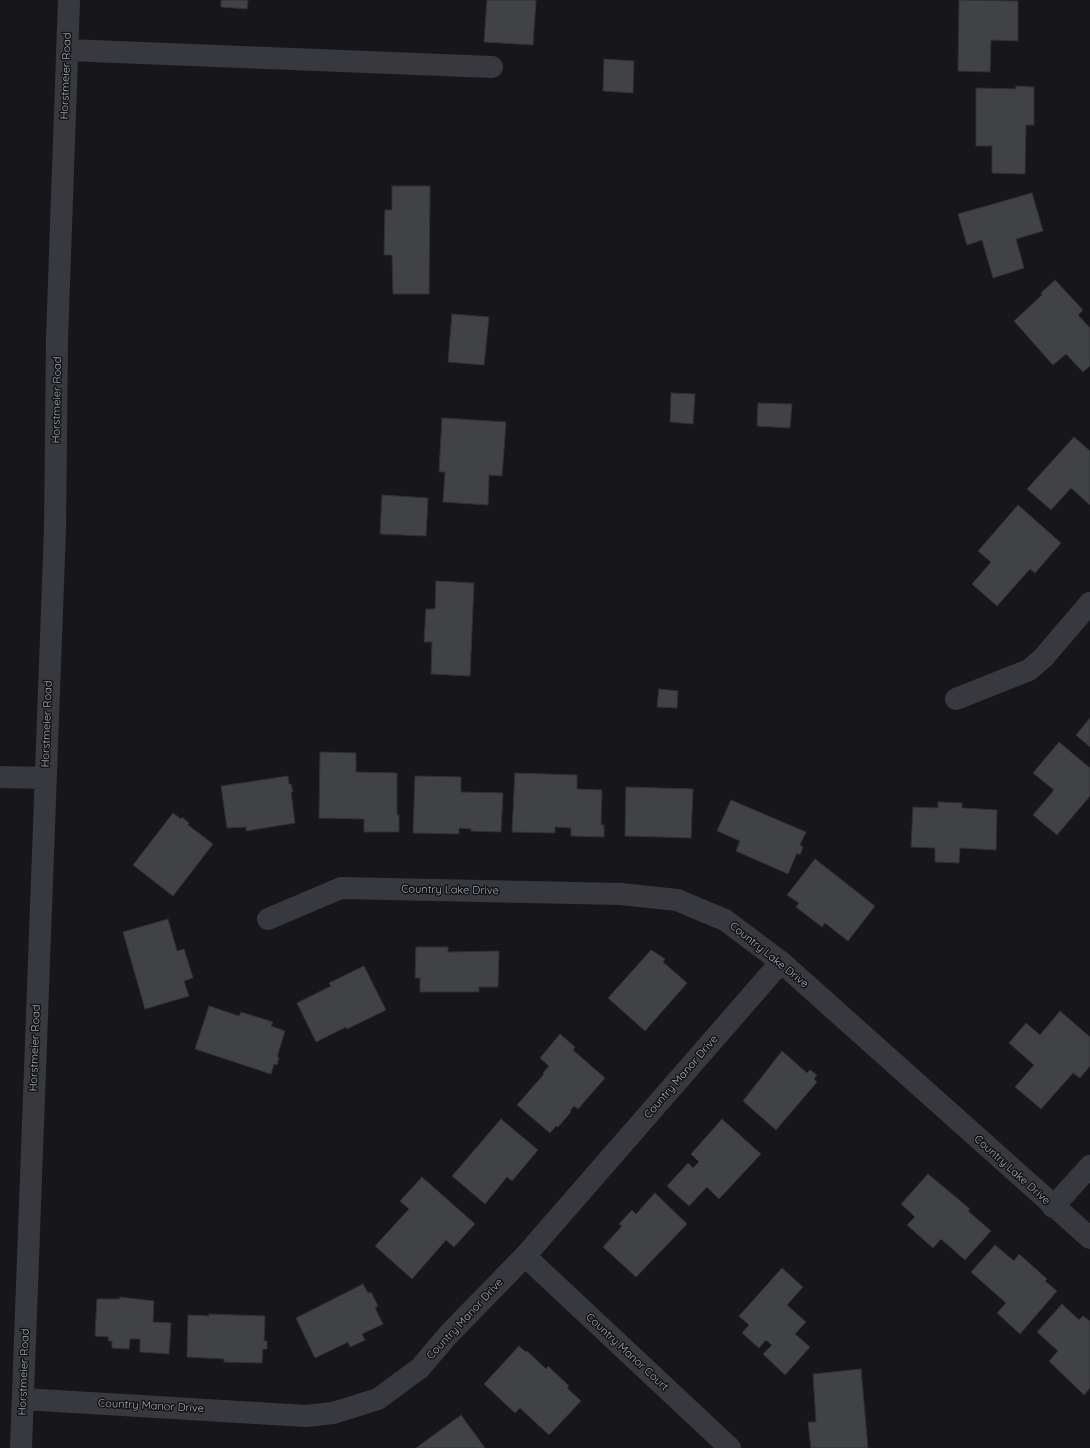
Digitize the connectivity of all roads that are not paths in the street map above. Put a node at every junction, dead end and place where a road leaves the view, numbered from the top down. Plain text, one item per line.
1 (69, 0) edge
2 (67, 50) junction
3 (492, 67) dead end
4 (1090, 603) edge
5 (956, 699) dead end
6 (0, 777) edge
7 (45, 778) junction
8 (268, 919) dead end
9 (781, 962) junction
10 (1090, 1166) edge
11 (1053, 1207) junction
12 (1090, 1238) edge
13 (525, 1256) junction
14 (23, 1399) junction
15 (21, 1448) edge
16 (730, 1448) edge

1 - 2 street, Horstmeier Road
2 - 3 street
2 - 7 street, Horstmeier Road
4 - 5 street
6 - 7 street
7 - 14 street, Horstmeier Road
8 - 9 street, Country Lake Drive
9 - 11 street, Country Lake Drive
9 - 13 street, Country Manor Drive
10 - 11 street
11 - 12 street, Country Lake Drive
13 - 14 street, Country Manor Drive
13 - 16 street, Country Manor Court
14 - 15 street, Horstmeier Road

